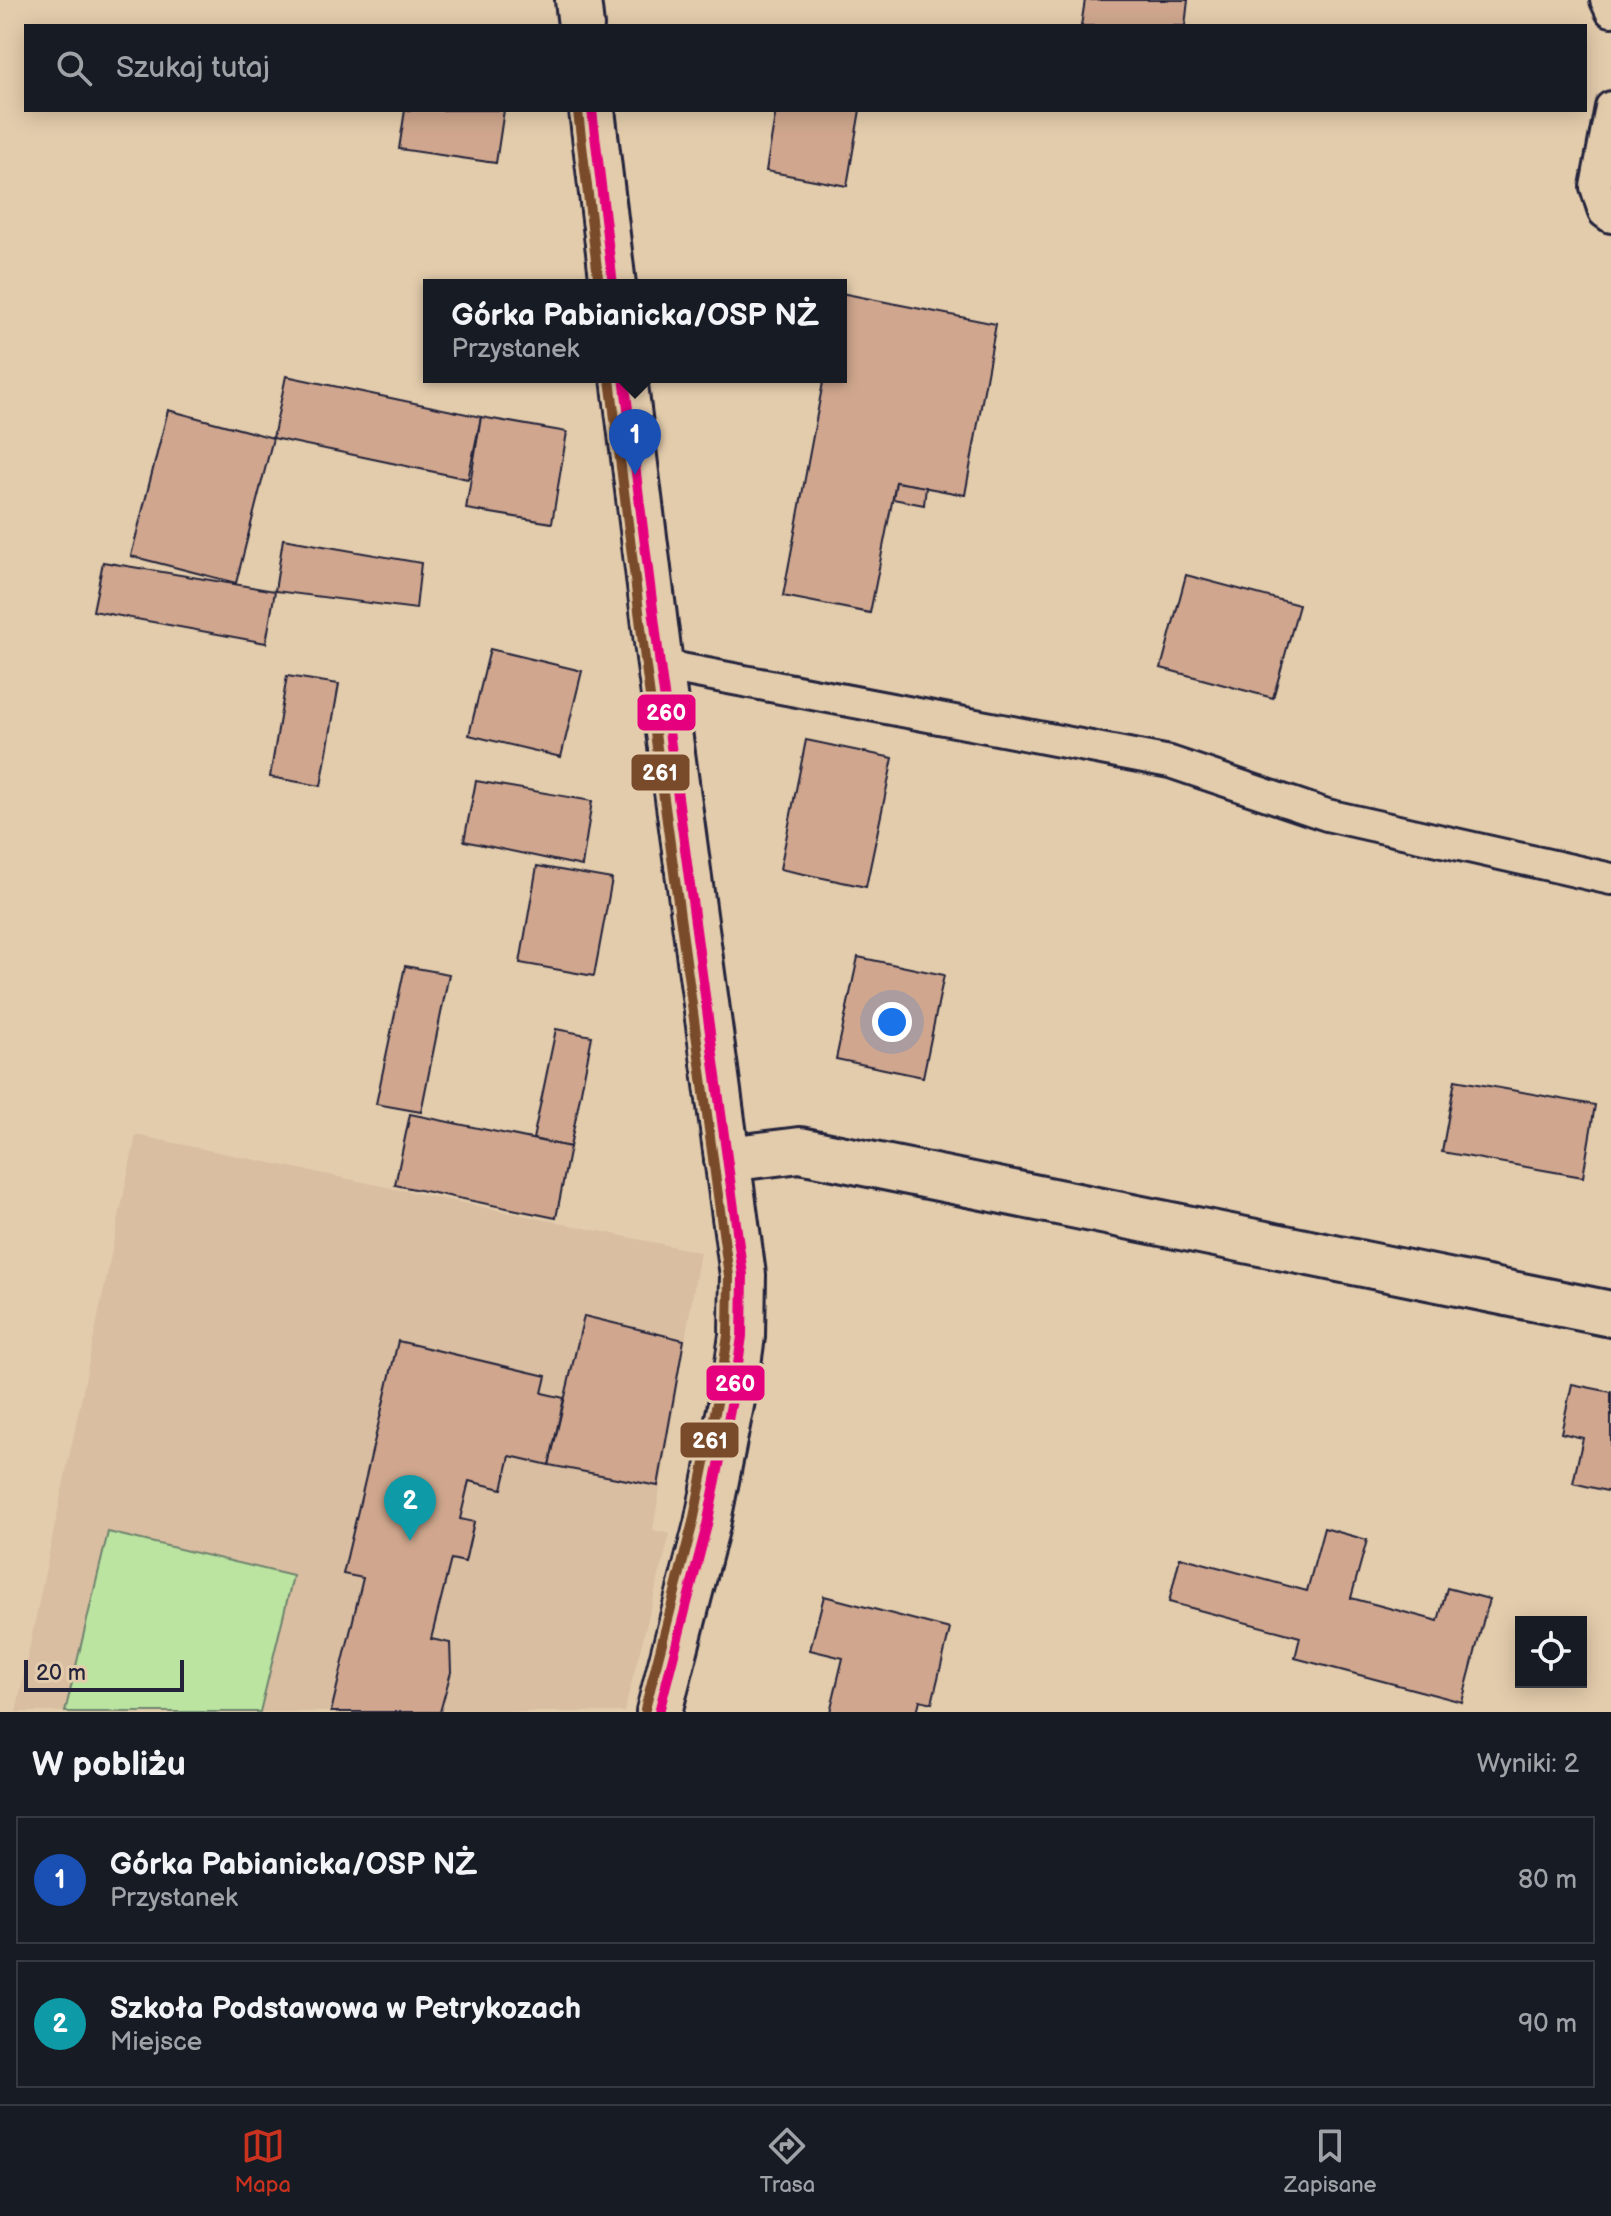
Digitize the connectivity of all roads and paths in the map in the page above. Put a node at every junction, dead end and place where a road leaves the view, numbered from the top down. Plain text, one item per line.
1 (578, 0) edge
2 (1606, 0) edge
3 (1611, 11) edge
4 (581, 24) edge
5 (1611, 107) edge
6 (592, 112) edge
7 (1611, 217) edge
8 (612, 279) edge
9 (625, 383) edge
10 (660, 665) junction
11 (1611, 879) edge
12 (727, 1159) junction
13 (1611, 1314) edge
14 (659, 1712) edge

1 - 4 street
2 - 3 lane
5 - 7 lane
6 - 8 street
9 - 10 street
10 - 11 lane
10 - 12 street
12 - 13 street
12 - 14 street

